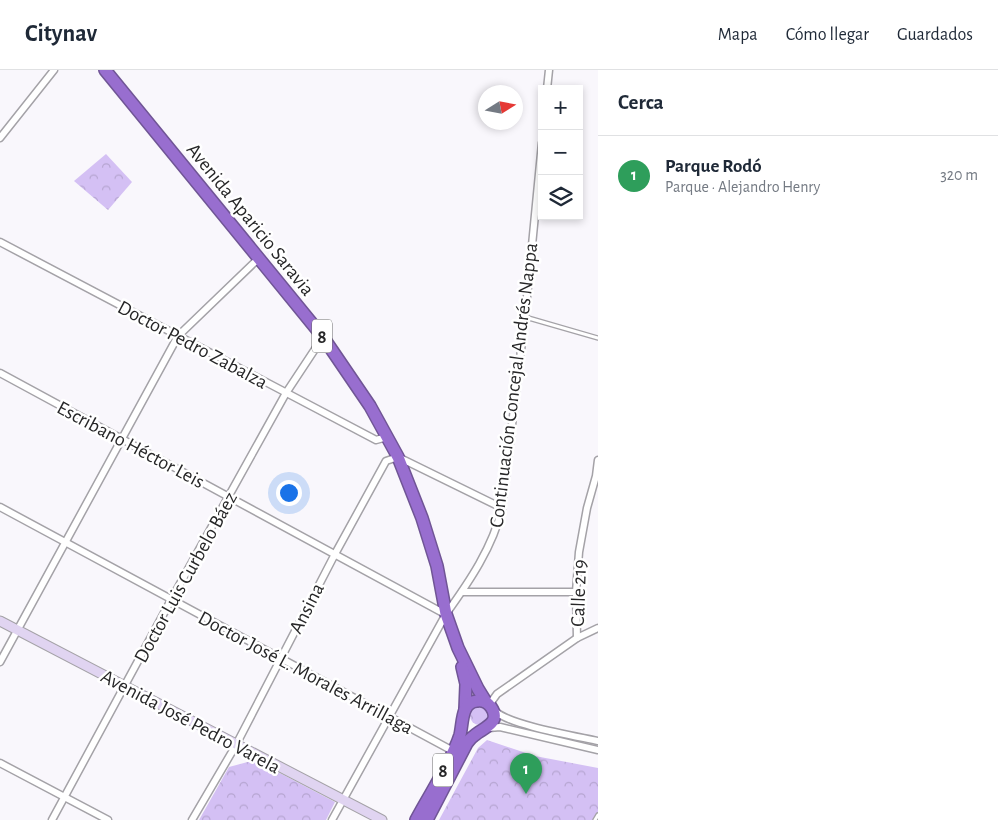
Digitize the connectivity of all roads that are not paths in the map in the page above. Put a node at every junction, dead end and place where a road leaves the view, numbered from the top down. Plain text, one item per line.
1 (54, 70) edge
2 (105, 70) edge
3 (549, 70) edge
4 (547, 85) edge
5 (0, 138) edge
6 (539, 175) edge
7 (0, 242) edge
8 (259, 258) junction
9 (525, 318) junction
10 (178, 336) junction
11 (323, 337) junction
12 (598, 338) edge
13 (0, 373) edge
14 (286, 393) junction
15 (387, 436) junction
16 (122, 439) junction
17 (398, 457) junction
18 (598, 460) edge
19 (228, 496) junction
20 (0, 507) edge
21 (502, 508) junction
22 (66, 542) junction
23 (334, 554) junction
24 (462, 592) junction
25 (576, 592) junction
26 (171, 600) junction
27 (446, 614) junction
28 (0, 621) edge
29 (598, 628) edge
30 (18, 630) junction
31 (577, 638) junction
32 (458, 648) junction
33 (281, 658) junction
34 (0, 662) edge
35 (125, 687) junction
36 (489, 705) junction
37 (464, 713) junction
38 (390, 716) junction
39 (483, 730) junction
40 (598, 741) edge
41 (236, 745) junction
42 (598, 750) edge
43 (453, 751) junction
44 (0, 763) edge
45 (64, 797) junction
46 (343, 800) junction
47 (598, 815) edge
48 (52, 820) edge
49 (108, 820) edge
50 (192, 820) edge
51 (332, 820) edge
52 (382, 820) edge
53 (416, 820) edge
54 (427, 820) edge
55 (595, 820) edge

1 - 5 street
2 - 8 highway, Avenida Aparicio Saravia / 8
3 - 4 street
6 - 9 street, Continuación Concejal Andrés Nappa
7 - 10 street, Doctor Pedro Zabalza
8 - 10 street
8 - 11 highway, Avenida Aparicio Saravia / 8
9 - 12 lane
9 - 21 street, Continuación Concejal Andrés Nappa
10 - 14 street, Doctor Pedro Zabalza
10 - 16 street
11 - 14 street, Doctor Luis Curbelo Báez
11 - 15 highway, Avenida Aparicio Saravia / 8
13 - 16 street, Escribano Héctor Leis
14 - 15 street, Doctor Pedro Zabalza
14 - 19 street, Doctor Luis Curbelo Báez
15 - 17 highway, Avenida Aparicio Saravia / 8
16 - 19 street, Escribano Héctor Leis
16 - 22 street
17 - 21 street
17 - 23 street, Ansina
17 - 27 highway, Avenida Aparicio Saravia / 8
18 - 25 street, Calle 219
19 - 23 street, Escribano Héctor Leis
19 - 26 street, Doctor Luis Curbelo Báez
20 - 22 street, Doctor José L. Morales Arrillaga
21 - 24 street, Continuación Concejal Andrés Nappa
22 - 26 street, Doctor José L. Morales Arrillaga
22 - 30 street
23 - 27 street, Escribano Héctor Leis
23 - 33 street, Ansina
24 - 25 street
24 - 27 street, Continuación Concejal Andrés Nappa
25 - 31 street, Calle 219
26 - 33 street, Doctor José L. Morales Arrillaga
26 - 35 street, Doctor Luis Curbelo Báez
27 - 32 highway, Avenida Aparicio Saravia / 8
27 - 38 street, Continuación Concejal Andrés Nappa
28 - 30 street, Avenida José Pedro Varela
29 - 31 street
30 - 34 street
30 - 35 street, Avenida José Pedro Varela
31 - 36 street
32 - 36 highway, Avenida Aparicio Saravia / 8
32 - 37 highway, Avenida Aparicio Saravia / 8
33 - 38 street, Doctor José L. Morales Arrillaga
33 - 41 street, Ansina
35 - 41 street, Avenida José Pedro Varela
35 - 45 street, Doctor Luis Curbelo Báez
36 - 37 highway
36 - 39 highway, 8
36 - 40 street
37 - 39 highway
37 - 43 highway, 8
38 - 43 street, Doctor José L. Morales Arrillaga
38 - 46 street, Continuación Concejal Andrés Nappa
39 - 42 street
39 - 54 highway, 8
41 - 46 street, Avenida José Pedro Varela
41 - 50 street, Ansina
43 - 53 highway, 8
44 - 45 street
45 - 48 street, Doctor Luis Curbelo Báez
45 - 49 street
46 - 51 street, Continuación Concejal Andrés Nappa
46 - 52 street, Avenida José Pedro Varela
47 - 55 lane

